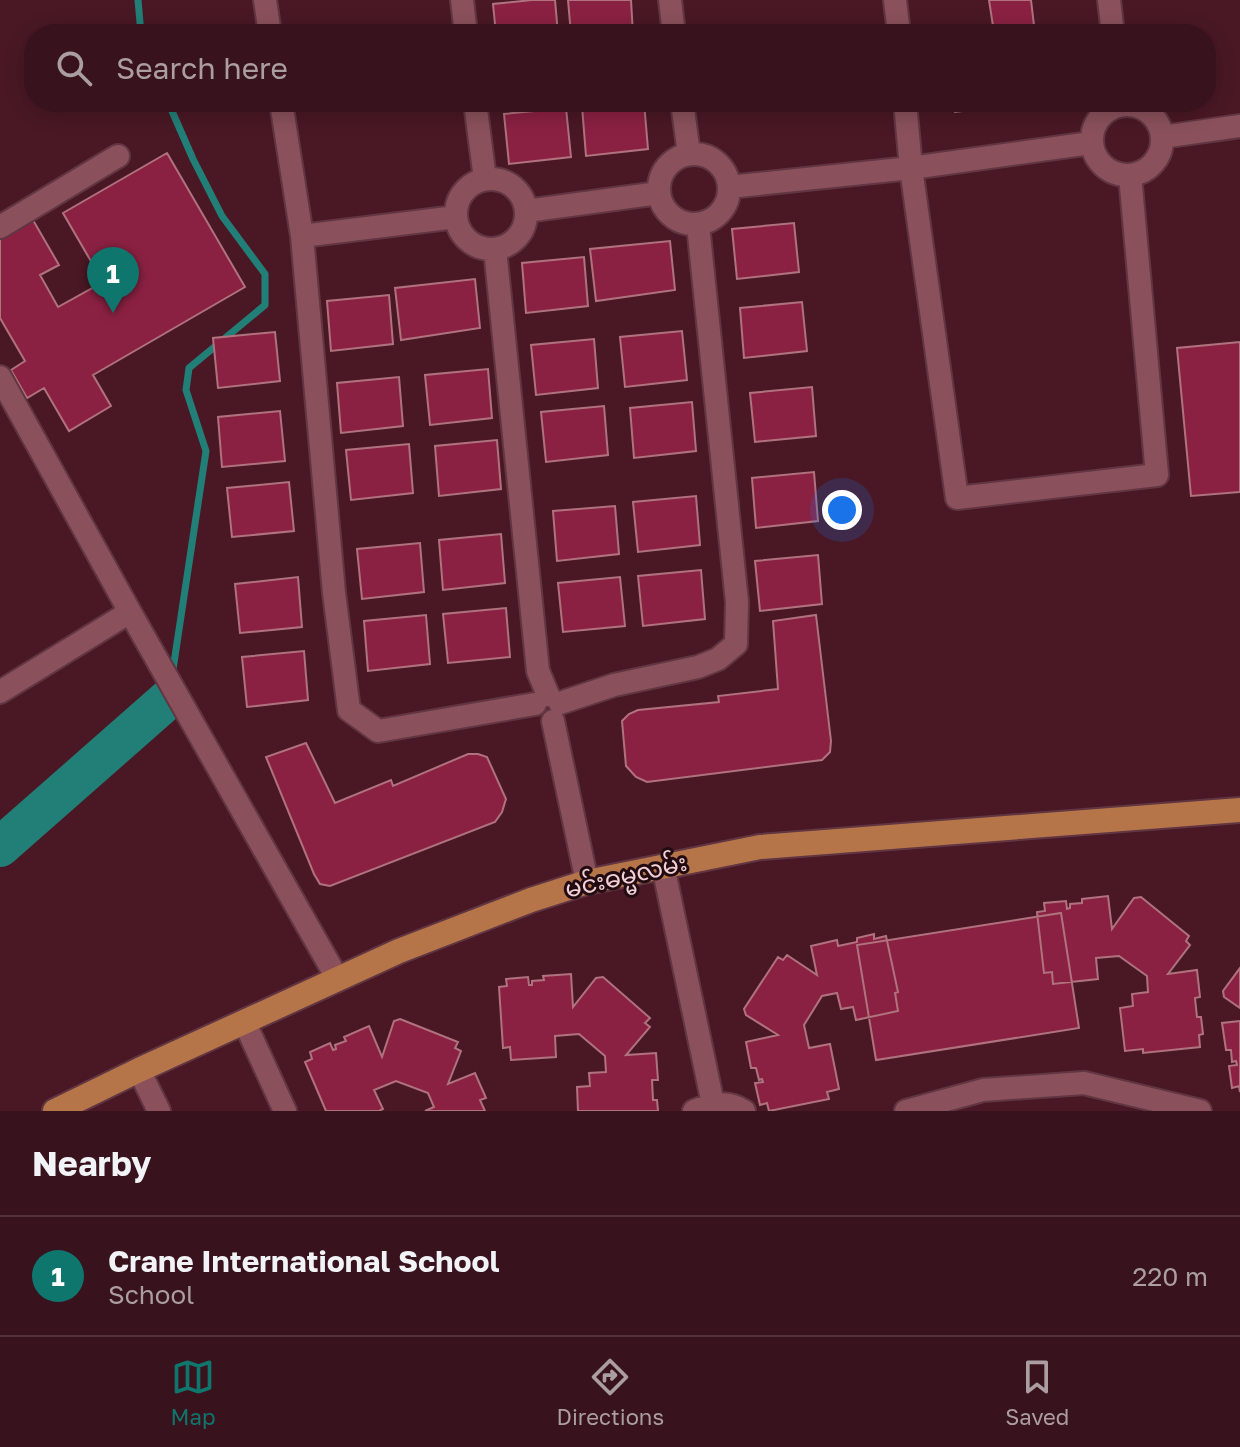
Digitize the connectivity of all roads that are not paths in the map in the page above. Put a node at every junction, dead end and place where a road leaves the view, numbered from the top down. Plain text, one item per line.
1 (265, 0) edge
2 (462, 0) edge
3 (670, 0) edge
4 (895, 0) edge
5 (1109, 0) edge
6 (269, 24) edge
7 (465, 24) edge
8 (673, 24) edge
9 (898, 24) edge
10 (1112, 24) edge
11 (283, 112) edge
12 (476, 112) edge
13 (683, 112) edge
14 (906, 112) edge
15 (1105, 112) edge
16 (1149, 112) edge
17 (1240, 126) edge
18 (1162, 137) junction
19 (1091, 143) junction
20 (689, 154) junction
21 (118, 156) dead end
22 (911, 168) junction
23 (1130, 175) junction
24 (485, 179) junction
25 (729, 187) junction
26 (659, 193) junction
27 (526, 211) junction
28 (456, 217) junction
29 (698, 225) junction
30 (0, 227) edge
31 (302, 236) junction
32 (495, 249) junction
33 (0, 377) edge
34 (130, 612) junction
35 (0, 692) edge
36 (549, 706) junction
37 (1240, 810) edge
38 (663, 866) junction
39 (587, 882) junction
40 (337, 978) junction
41 (244, 1021) junction
42 (139, 1070) junction
43 (1124, 1102) edge
44 (704, 1107) edge
45 (65, 1109) edge
46 (159, 1111) edge
47 (285, 1111) edge
48 (744, 1111) edge
49 (906, 1111) edge
50 (1200, 1111) edge

1 - 6 street
2 - 7 street
3 - 8 street
4 - 9 street
5 - 10 street
11 - 31 street
12 - 24 street
13 - 20 street
14 - 22 street
15 - 19 street
16 - 18 street
17 - 18 street
18 - 23 street
19 - 22 street
19 - 23 street
20 - 25 street
20 - 26 street
21 - 30 street
22 - 23 street
22 - 25 street
24 - 27 street
24 - 28 street
25 - 29 street
26 - 27 street
26 - 29 street
27 - 32 street
28 - 31 street
28 - 32 street
29 - 36 street
31 - 36 street
32 - 36 street
33 - 34 street
34 - 35 street
34 - 40 street
36 - 39 street
37 - 38 main road, မင်းဓမ္မလမ်း
38 - 39 main road, မင်းဓမ္မလမ်း
38 - 44 street
39 - 40 main road, မင်းဓမ္မလမ်း
40 - 41 main road, မင်းဓမ္မလမ်း
41 - 42 main road, မင်းဓမ္မလမ်း
41 - 47 street
42 - 45 main road, မင်းဓမ္မလမ်း
42 - 46 street
43 - 49 street
43 - 50 street
44 - 48 street

